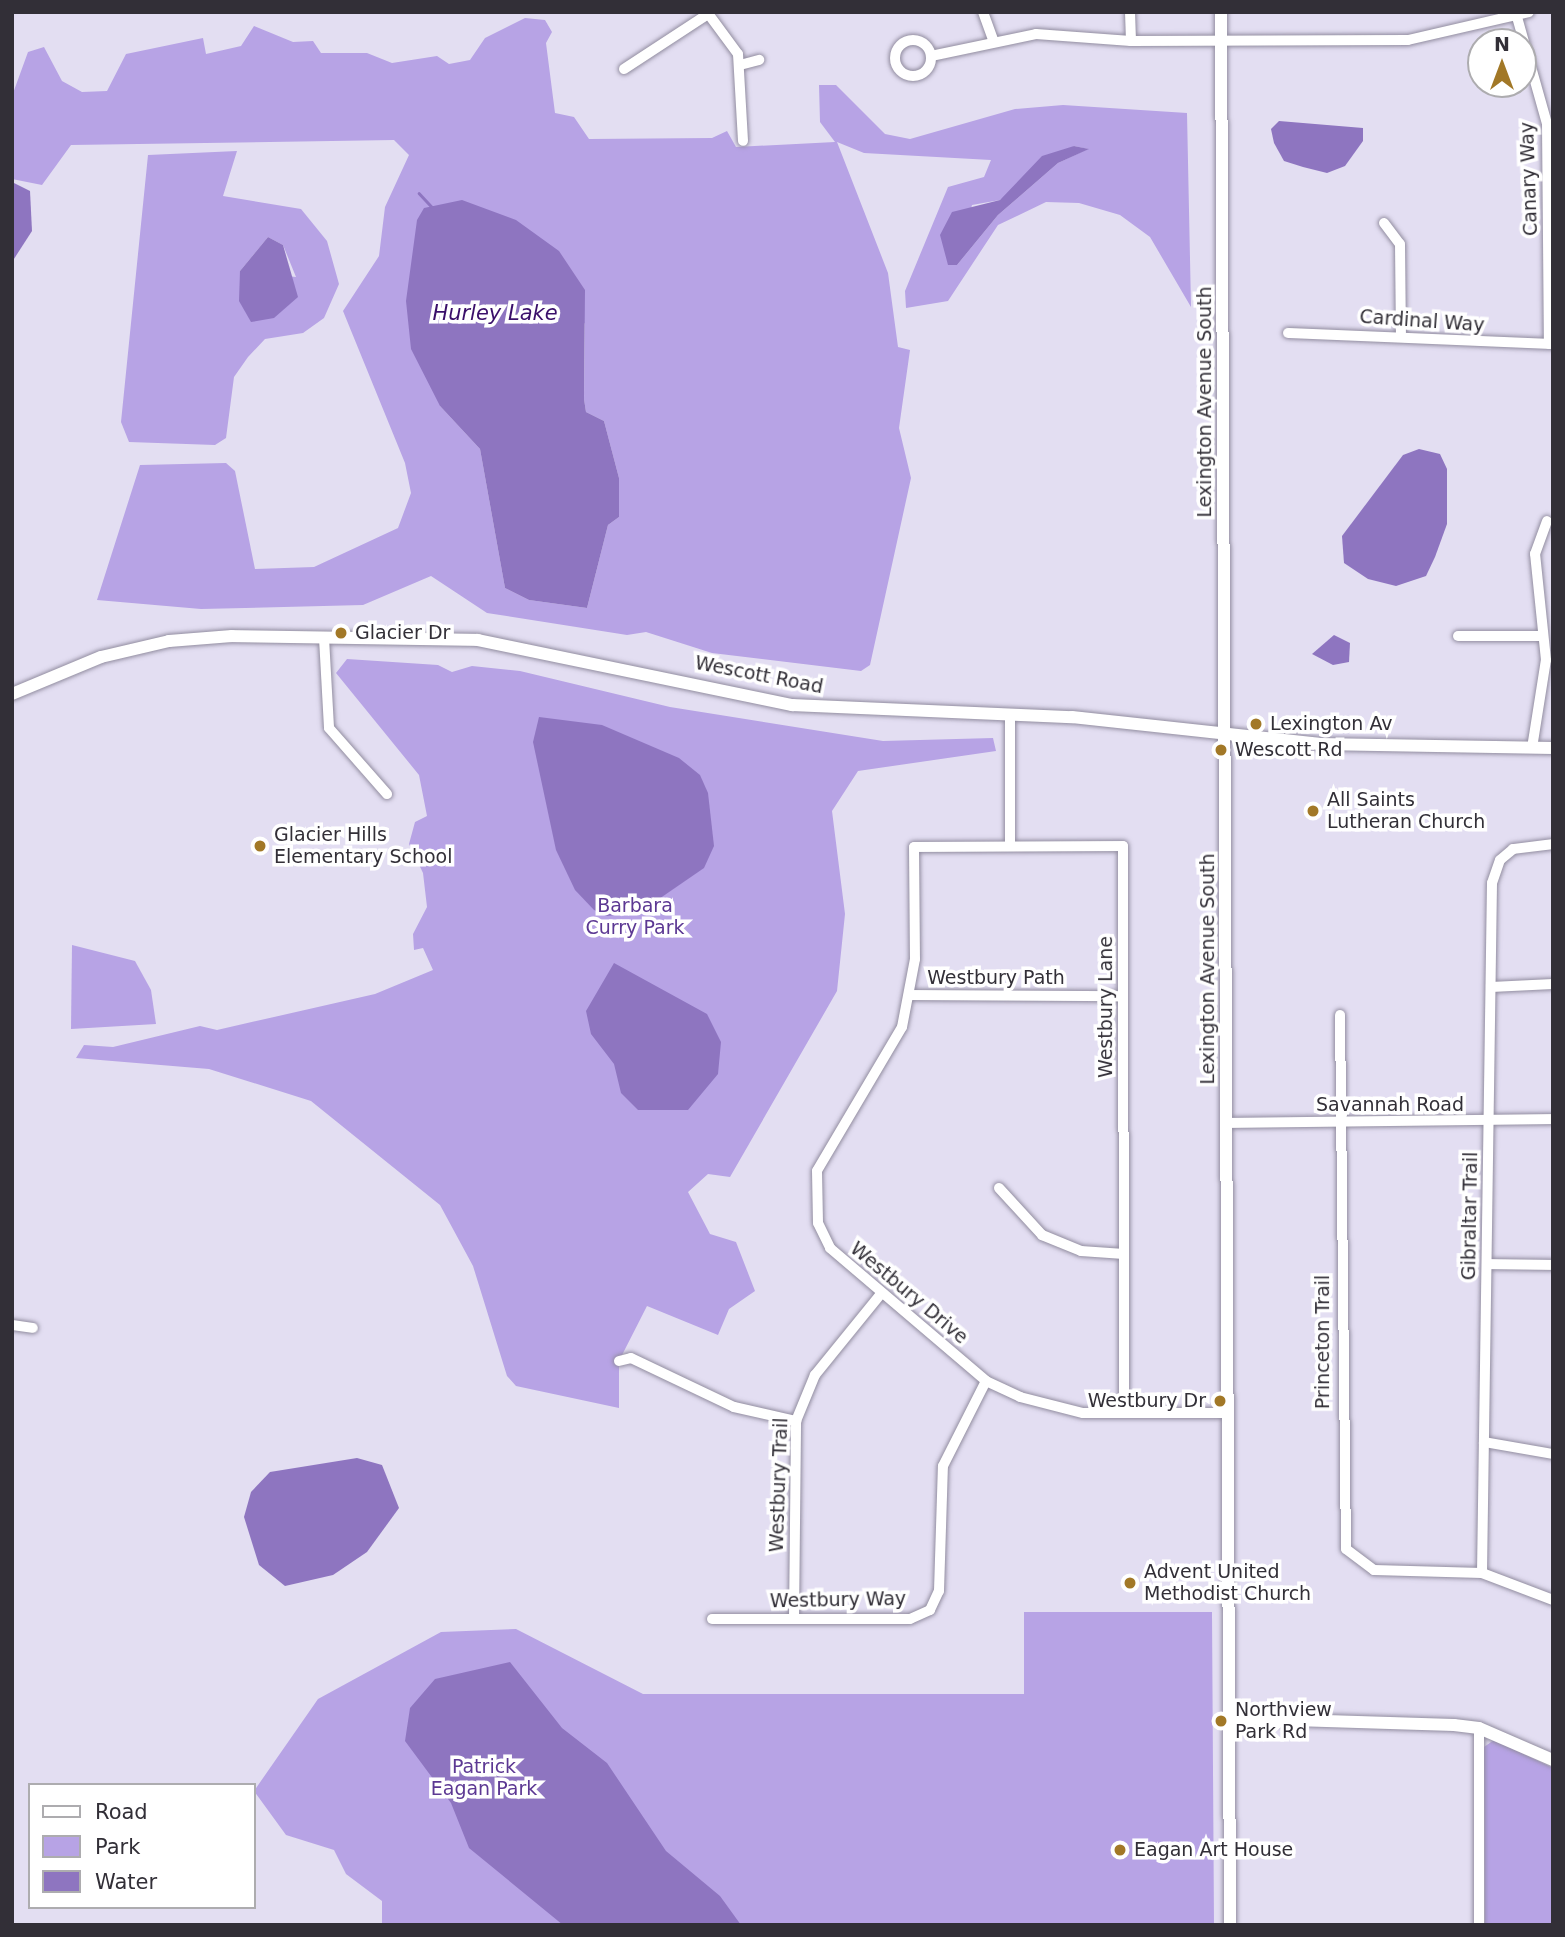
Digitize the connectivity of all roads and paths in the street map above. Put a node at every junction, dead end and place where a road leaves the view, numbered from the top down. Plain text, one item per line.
1 (983, 12) edge
2 (1130, 12) edge
3 (1221, 12) edge
4 (1529, 12) edge
5 (708, 13) edge
6 (1517, 17) junction
7 (993, 40) junction
8 (1131, 41) junction
9 (1221, 42) junction
10 (931, 56) dead end
11 (759, 60) dead end
12 (740, 65) junction
13 (624, 69) dead end
14 (743, 141) dead end
15 (1384, 223) dead end
16 (1288, 333) dead end
17 (1401, 334) junction
18 (1551, 344) edge
19 (1547, 521) dead end
20 (1458, 636) dead end
21 (1543, 636) junction
22 (324, 638) junction
23 (12, 694) edge
24 (1010, 714) junction
25 (1227, 735) junction
26 (1532, 748) junction
27 (1553, 748) edge
28 (387, 794) dead end
29 (1553, 844) edge
30 (1010, 846) junction
31 (1553, 985) edge
32 (1490, 987) junction
33 (911, 995) junction
34 (1123, 996) junction
35 (1340, 1015) dead end
36 (1553, 1119) edge
37 (1340, 1122) junction
38 (1489, 1122) junction
39 (1228, 1123) junction
40 (999, 1188) dead end
41 (1124, 1254) junction
42 (1487, 1264) junction
43 (1553, 1265) edge
44 (880, 1295) junction
45 (12, 1325) edge
46 (33, 1328) dead end
47 (619, 1361) dead end
48 (986, 1381) junction
49 (1125, 1413) junction
50 (1229, 1413) junction
51 (796, 1421) junction
52 (1484, 1442) junction
53 (1553, 1454) edge
54 (1482, 1573) junction
55 (1553, 1600) edge
56 (712, 1619) dead end
57 (794, 1619) junction
58 (1230, 1718) junction
59 (1479, 1728) junction
60 (1553, 1760) edge
61 (1230, 1925) edge
62 (1479, 1925) edge

1 - 7 street
2 - 8 street
3 - 9 street, Lexington Avenue South
4 - 6 street
5 - 12 street
5 - 13 street
6 - 9 street
6 - 18 street, Canary Way
7 - 8 street
7 - 10 street
8 - 9 street
9 - 25 street, Lexington Avenue South
11 - 12 street
12 - 14 street
15 - 17 street
16 - 17 street, Cardinal Way
17 - 18 street, Cardinal Way
19 - 21 street
20 - 21 street
21 - 26 street
22 - 23 street, Wescott Road
22 - 24 street, Wescott Road
22 - 28 street
24 - 25 street, Wescott Road
24 - 30 street
25 - 26 street, Wescott Road
25 - 39 street, Lexington Avenue South
26 - 27 street, Wescott Road
29 - 32 street, Gibraltar Trail
30 - 33 street, Westbury Drive
30 - 34 street, Westbury Lane
31 - 32 street
32 - 38 street, Gibraltar Trail
33 - 34 street, Westbury Path
33 - 44 street, Westbury Drive
34 - 41 street, Westbury Lane
35 - 37 street, Princeton Trail
36 - 38 street, Savannah Road
37 - 38 street, Savannah Road
37 - 39 street, Savannah Road
37 - 54 street, Princeton Trail
38 - 42 street, Gibraltar Trail
39 - 50 street, Lexington Avenue South
40 - 41 street
41 - 49 street, Westbury Lane
42 - 43 street
42 - 52 street, Gibraltar Trail
44 - 48 street, Westbury Drive
44 - 51 street, Westbury Trail
45 - 46 street
47 - 51 street
48 - 49 street, Westbury Drive
48 - 57 street, Westbury Way
49 - 50 street, Westbury Drive
50 - 58 street, Lexington Avenue South
51 - 57 street, Westbury Trail
52 - 53 street
52 - 54 street, Gibraltar Trail
54 - 55 street
56 - 57 street, Westbury Way
58 - 59 street
58 - 61 street, Lexington Avenue South
59 - 60 street
59 - 62 street

